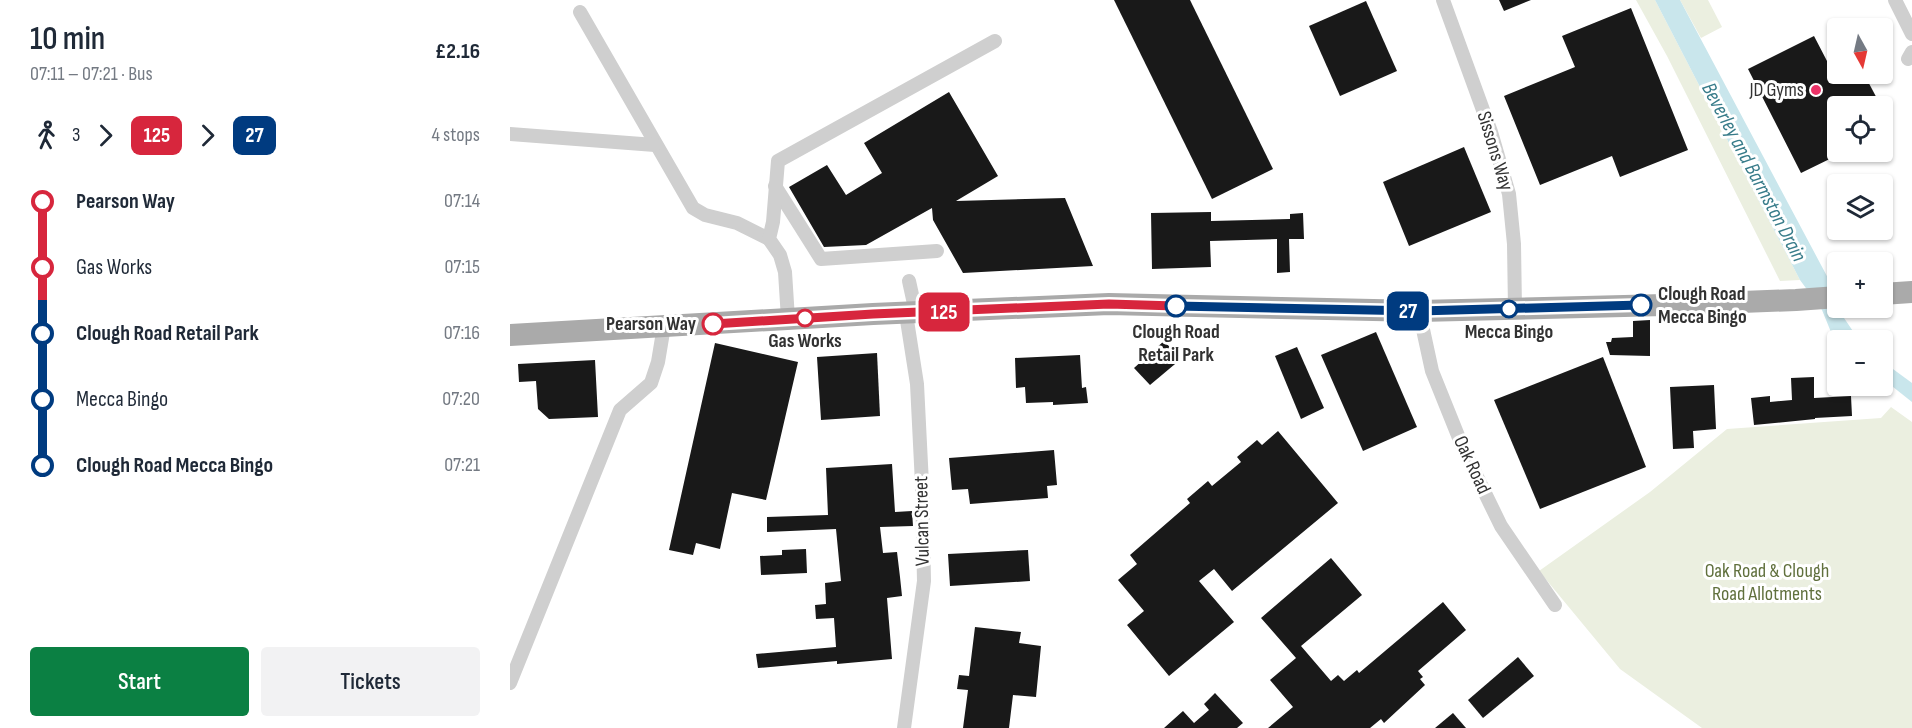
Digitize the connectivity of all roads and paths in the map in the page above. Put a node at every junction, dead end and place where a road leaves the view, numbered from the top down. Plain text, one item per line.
1 (1443, 0) edge
2 (1895, 0) edge
3 (580, 12) dead end
4 (1912, 34) edge
5 (995, 41) dead end
6 (510, 134) edge
7 (655, 145) junction
8 (775, 186) junction
9 (769, 239) junction
10 (937, 251) dead end
11 (909, 281) dead end
12 (1912, 292) edge
13 (1893, 293) edge
14 (1827, 298) edge
15 (1515, 309) junction
16 (1419, 311) junction
17 (911, 313) junction
18 (788, 319) junction
19 (664, 327) junction
20 (510, 335) edge
21 (1556, 604) dead end
22 (510, 683) edge
23 (904, 728) edge

1 - 15 street, Sissons Way
2 - 4 street
3 - 7 street
5 - 8 street
6 - 7 street
7 - 9 street
8 - 9 street
8 - 10 street
9 - 18 street
11 - 17 street, Vulcan Street
12 - 13 main road
14 - 15 main road
15 - 16 main road
16 - 17 main road
16 - 21 street, Oak Road
17 - 18 main road
17 - 23 street, Vulcan Street
18 - 19 main road
19 - 20 main road
19 - 22 street

